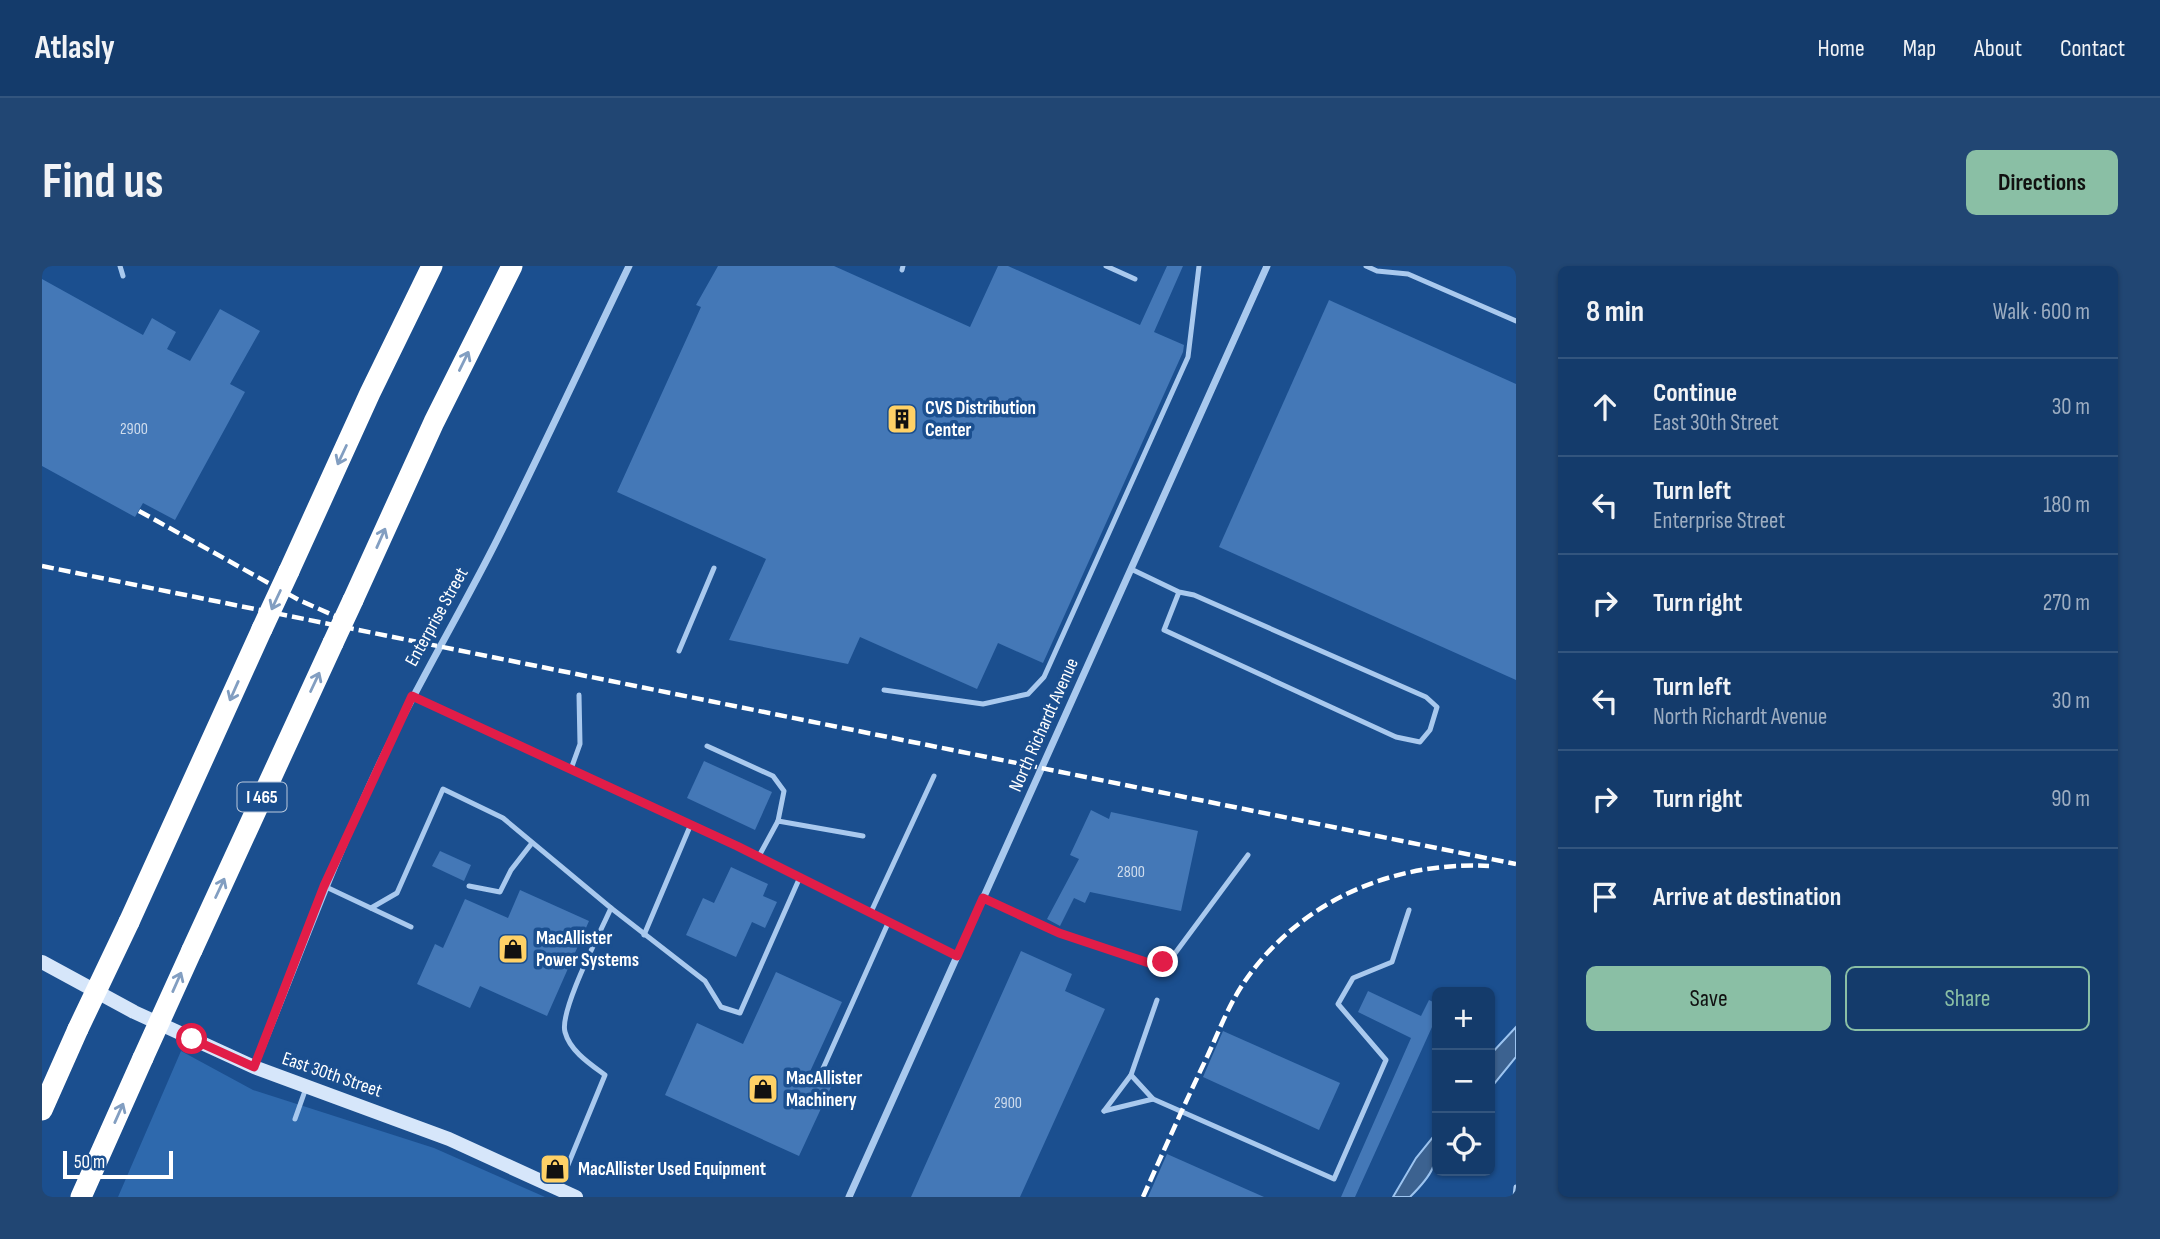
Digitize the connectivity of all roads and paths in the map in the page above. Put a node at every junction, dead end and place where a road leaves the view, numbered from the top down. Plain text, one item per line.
1 (120, 266) edge
2 (432, 266) edge
3 (512, 266) edge
4 (629, 266) edge
5 (1106, 266) edge
6 (1199, 266) edge
7 (1267, 266) edge
8 (1366, 266) edge
9 (123, 276) dead end
10 (1135, 279) dead end
11 (1516, 321) edge
12 (714, 568) dead end
13 (1131, 569) junction
14 (1180, 592) junction
15 (679, 651) dead end
16 (884, 690) dead end
17 (579, 695) dead end
18 (412, 696) junction
19 (706, 746) dead end
20 (570, 769) junction
21 (934, 776) dead end
22 (778, 821) junction
23 (691, 824) junction
24 (863, 836) dead end
25 (533, 843) junction
26 (1248, 855) dead end
27 (759, 856) junction
28 (800, 877) junction
29 (324, 886) junction
30 (469, 886) dead end
31 (983, 898) junction
32 (371, 908) junction
33 (611, 908) junction
34 (1409, 910) dead end
35 (871, 912) junction
36 (889, 921) junction
37 (411, 927) dead end
38 (644, 935) junction
39 (957, 956) junction
40 (42, 962) edge
41 (1157, 1000) dead end
42 (254, 1067) junction
43 (821, 1073) dead end
44 (1130, 1075) junction
45 (306, 1088) junction
46 (1153, 1099) junction
47 (42, 1110) edge
48 (295, 1119) dead end
49 (1516, 1187) edge
50 (558, 1189) junction
51 (81, 1197) edge
52 (576, 1197) edge
53 (849, 1197) edge
54 (1515, 1197) edge

1 - 9 lane
2 -> 47 highway, bridge
51 -> 3 highway, I 465, bridge
4 - 18 street, Enterprise Street
5 - 10 lane
6 - 16 lane
7 - 13 street, North Richardt Avenue
8 - 11 lane
12 - 15 lane
13 - 14 lane
13 - 31 street, North Richardt Avenue
14 - 14 lane
17 - 20 lane
18 - 20 lane
18 - 29 street, Enterprise Street
19 - 22 lane
20 - 23 lane
21 - 35 lane
22 - 24 lane
22 - 27 lane
23 - 27 lane
23 - 38 lane
25 - 30 lane
25 - 32 lane
25 - 33 lane
26 - 31 lane
27 - 28 lane
28 - 35 lane
28 - 38 lane
29 - 32 lane
29 - 42 street, Enterprise Street
31 - 39 street, North Richardt Avenue
32 - 37 lane
33 - 38 lane
33 - 50 lane
34 - 46 lane
35 - 36 lane
36 - 39 lane
36 - 43 lane
39 - 53 street, North Richardt Avenue
40 - 42 main road, East 30th Street
41 - 44 lane
42 - 45 main road, East 30th Street
44 - 46 lane
44 - 46 lane
45 - 48 lane
45 - 50 main road, East 30th Street
49 - 54 lane
50 - 52 main road, East 30th Street

